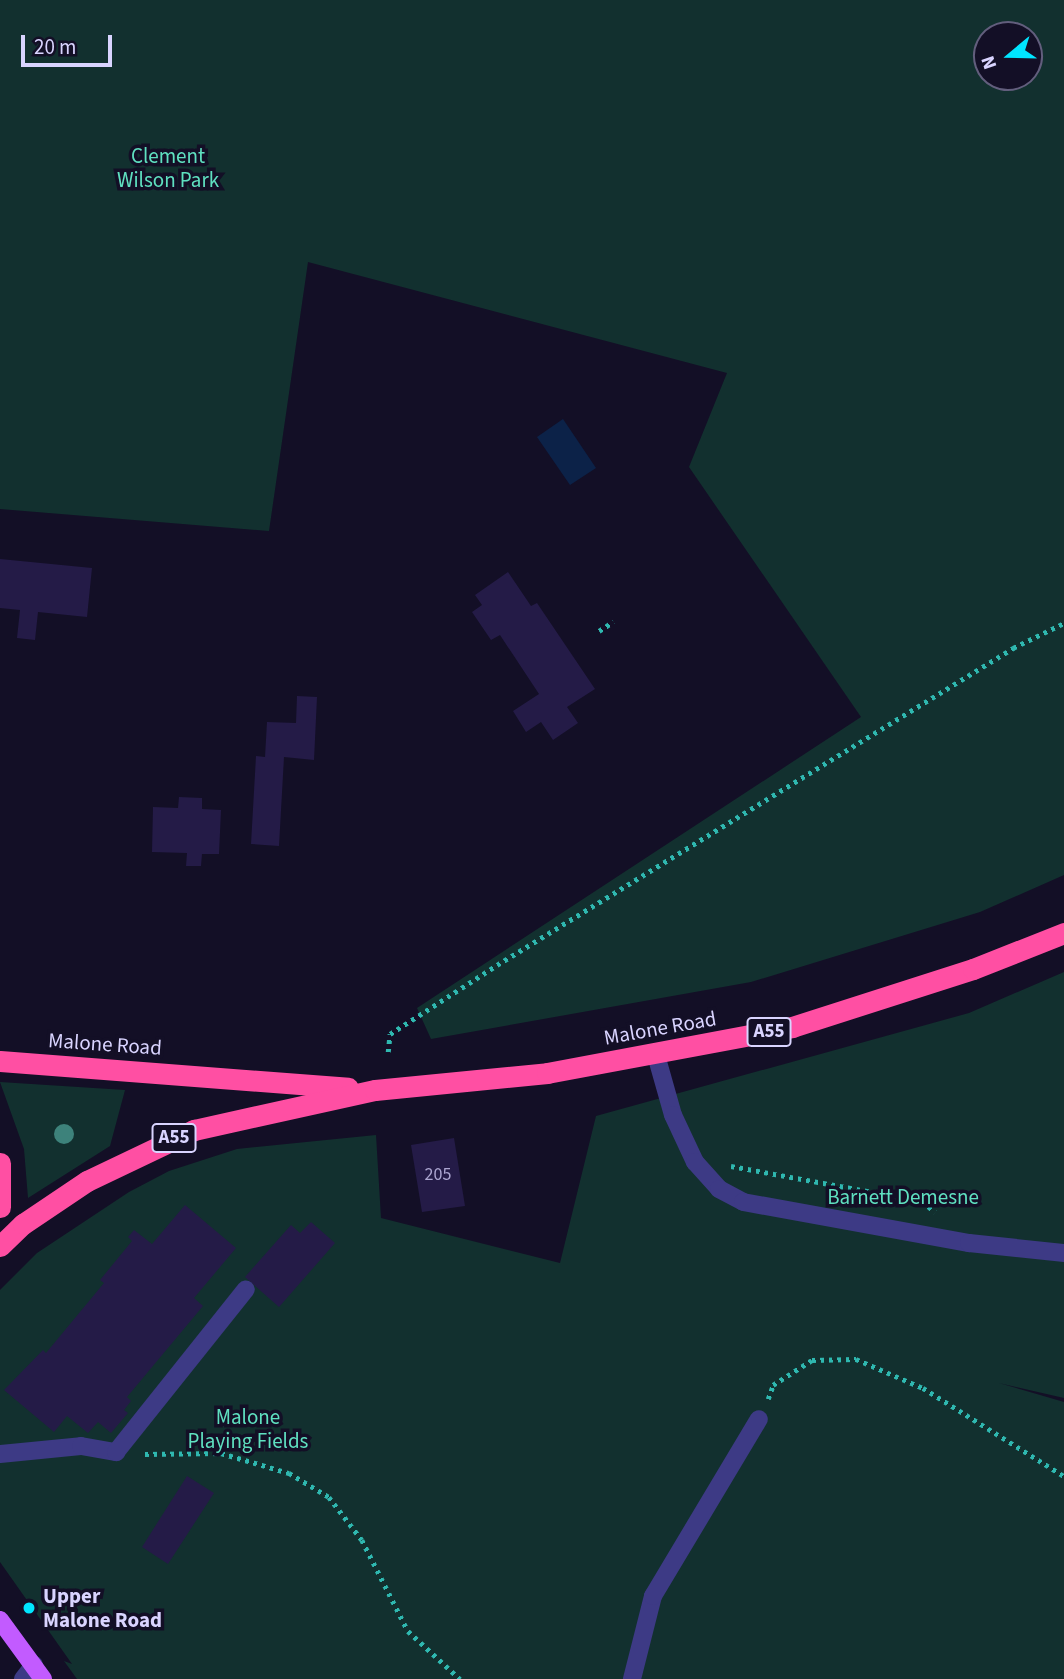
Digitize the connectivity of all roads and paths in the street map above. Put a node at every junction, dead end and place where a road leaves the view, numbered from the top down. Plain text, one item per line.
1 (614, 622) dead end
2 (1064, 623) edge
3 (599, 631) dead end
4 (1064, 933) edge
5 (388, 1052) dead end
6 (656, 1055) junction
7 (0, 1061) edge
8 (375, 1090) junction
9 (695, 1162) junction
10 (0, 1163) edge
11 (0, 1207) edge
12 (969, 1242) junction
13 (0, 1246) edge
14 (1064, 1254) edge
15 (246, 1289) dead end
16 (759, 1419) joint
17 (116, 1452) junction
18 (0, 1454) edge
19 (1064, 1476) edge
20 (0, 1620) edge
21 (33, 1674) edge
22 (460, 1679) edge
23 (632, 1679) edge

1 - 3 path
2 - 5 path
4 - 6 highway, Malone Road / A55
6 - 8 highway, Malone Road / A55
6 - 9 lane
7 - 8 highway, Malone Road / A55
8 - 13 highway, Malone Road / A55
9 - 12 lane
9 - 12 path
10 - 11 highway
12 - 14 lane
15 - 17 lane
16 - 19 path
16 - 23 lane
17 - 18 lane
17 - 22 path
20 - 21 main road

